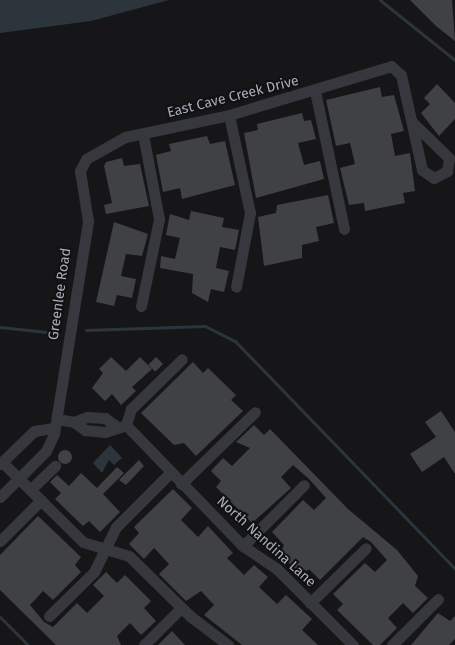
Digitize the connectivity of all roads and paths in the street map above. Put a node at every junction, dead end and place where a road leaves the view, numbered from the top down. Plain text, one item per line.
1 (315, 91) junction
2 (229, 115) junction
3 (412, 122) junction
4 (143, 134) junction
5 (82, 165) joint
6 (344, 228) dead end
7 (236, 287) dead end
8 (141, 306) dead end
9 (182, 359) dead end
10 (254, 412) dead end
11 (56, 423) junction
12 (121, 426) junction
13 (1, 463) edge
14 (55, 466) dead end
15 (170, 473) junction
16 (19, 478) junction
17 (181, 484) junction
18 (304, 485) dead end
19 (30, 490) junction
20 (0, 497) edge
21 (41, 500) junction
22 (0, 541) edge
23 (243, 546) junction
24 (366, 548) dead end
25 (103, 550) junction
26 (438, 599) dead end
27 (310, 603) junction
28 (181, 608) junction
29 (49, 616) dead end
30 (144, 645) edge
31 (228, 645) edge
32 (353, 645) edge
33 (392, 645) edge

1 - 2 street, East Cave Creek Drive
1 - 3 street, East Cave Creek Drive
1 - 6 street
2 - 4 street, East Cave Creek Drive
2 - 7 street
3 - 3 street
4 - 5 street, East Cave Creek Drive
4 - 8 street
5 - 11 street, Greenlee Road
9 - 12 street
10 - 17 street
11 - 12 street
11 - 13 street
11 - 16 street, Greenlee Road
12 - 15 street, North Nandina Lane
13 - 16 street
14 - 19 street
15 - 17 street, North Nandina Lane
15 - 25 street
16 - 19 street
16 - 20 street, Greenlee Road
17 - 23 street, North Nandina Lane
18 - 23 street
19 - 21 street
21 - 22 street
21 - 25 street
23 - 27 street, North Nandina Lane
24 - 27 street
25 - 28 street
25 - 29 street
26 - 33 street
27 - 32 street, North Nandina Lane
28 - 30 street
28 - 31 street

